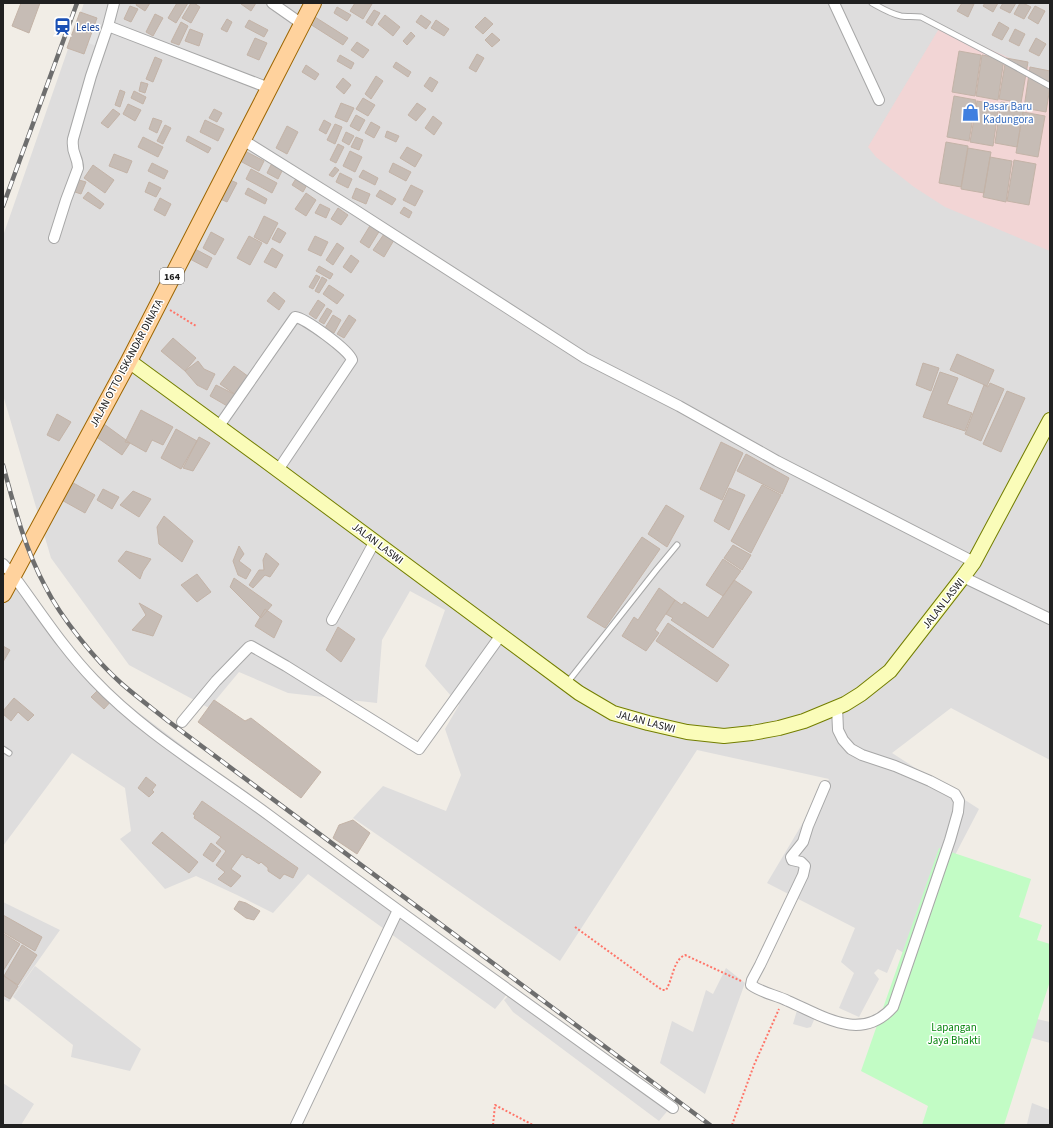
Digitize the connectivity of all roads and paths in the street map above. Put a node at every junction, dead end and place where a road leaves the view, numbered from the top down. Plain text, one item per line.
1 (114, 3) edge
2 (272, 3) edge
3 (313, 3) edge
4 (834, 3) edge
5 (872, 3) edge
6 (302, 24) junction
7 (108, 26) junction
8 (1050, 86) edge
9 (269, 88) junction
10 (879, 100) dead end
11 (243, 140) junction
12 (54, 238) dead end
13 (158, 303) junction
14 (196, 326) dead end
15 (129, 361) junction
16 (1050, 420) edge
17 (219, 426) junction
18 (278, 470) junction
19 (375, 541) junction
20 (677, 545) dead end
21 (974, 562) junction
22 (8, 570) edge
23 (963, 577) junction
24 (3, 594) edge
25 (1050, 619) edge
26 (332, 620) dead end
27 (501, 635) junction
28 (567, 683) junction
29 (837, 707) junction
30 (182, 722) dead end
31 (3, 749) edge
32 (10, 753) dead end
33 (825, 786) dead end
34 (398, 910) junction
35 (575, 927) dead end
36 (751, 985) junction
37 (784, 999) junction
38 (673, 1108) dead end
39 (296, 1125) edge
40 (493, 1125) edge
41 (533, 1125) edge
42 (732, 1125) edge

1 - 7 street
2 - 6 street
3 - 6 main road, JALAN OTTO ISKANDAR DINATA / 164
4 - 10 street
5 - 8 lane
6 - 9 main road, JALAN OTTO ISKANDAR DINATA / 164
7 - 9 street
7 - 12 street
9 - 11 main road, JALAN OTTO ISKANDAR DINATA / 164
11 - 13 main road, JALAN OTTO ISKANDAR DINATA / 164
11 - 21 street
13 - 14 path
13 - 15 main road, JALAN OTTO ISKANDAR DINATA / 164
15 - 17 street, JALAN LASWI
15 - 22 main road, JALAN OTTO ISKANDAR DINATA / 164
16 - 21 street, JALAN LASWI
17 - 18 street, JALAN LASWI
17 - 18 street
18 - 19 street, JALAN LASWI
19 - 26 street
19 - 27 street, JALAN LASWI
20 - 28 lane
21 - 23 street, JALAN LASWI
22 - 24 main road, JALAN OTTO ISKANDAR DINATA / 164
22 - 34 street
23 - 25 street
23 - 29 street, JALAN LASWI
27 - 28 street, JALAN LASWI
27 - 30 street
28 - 29 street, JALAN LASWI
29 - 37 street
31 - 32 lane
33 - 36 street
34 - 38 street
34 - 39 street
35 - 36 path
36 - 37 street
37 - 42 path
40 - 41 path

